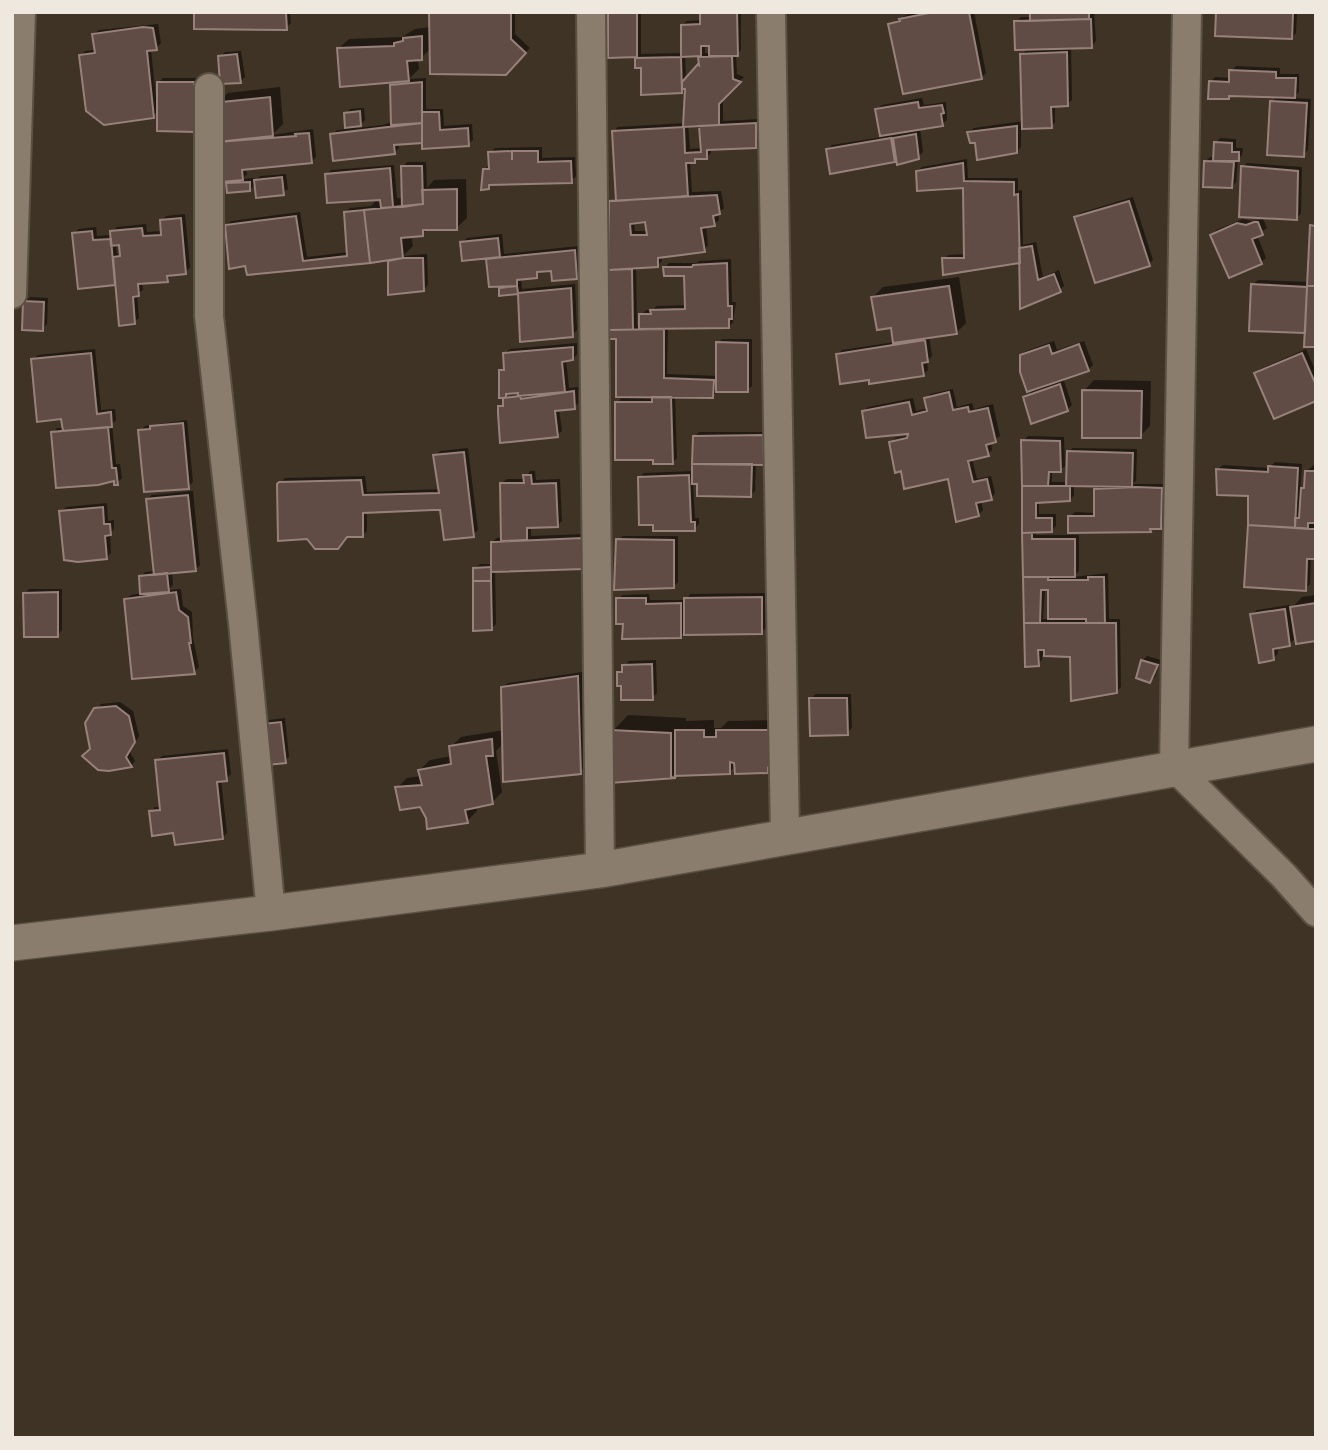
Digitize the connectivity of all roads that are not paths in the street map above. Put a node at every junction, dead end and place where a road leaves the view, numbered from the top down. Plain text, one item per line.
1 (20, 12) edge
2 (591, 12) edge
3 (771, 12) edge
4 (1187, 12) edge
5 (209, 88) dead end
6 (12, 294) edge
7 (1316, 744) edge
8 (1174, 767) junction
9 (785, 836) junction
10 (600, 870) junction
11 (1316, 912) edge
12 (271, 913) junction
13 (12, 943) edge

1 - 6 street
2 - 10 street
3 - 9 street
4 - 8 street
5 - 12 street
7 - 8 street
8 - 9 street
8 - 11 street
9 - 10 street
10 - 12 street
12 - 13 street

